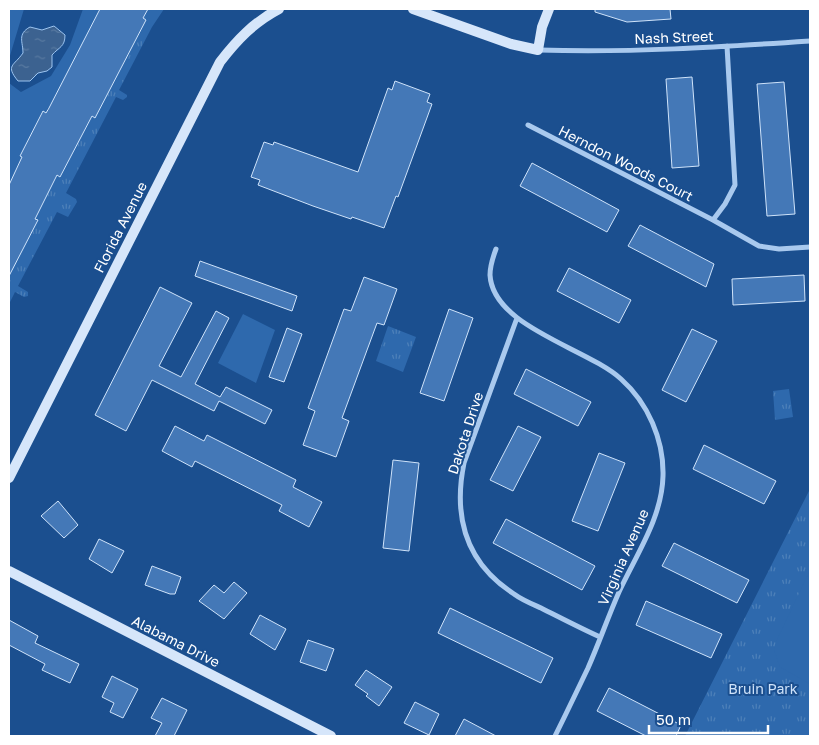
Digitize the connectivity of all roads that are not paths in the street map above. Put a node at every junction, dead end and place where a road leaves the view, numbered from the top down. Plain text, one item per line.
1 (279, 9) edge
2 (413, 9) edge
3 (549, 9) edge
4 (810, 41) edge
5 (727, 46) junction
6 (538, 50) junction
7 (528, 125) dead end
8 (713, 220) junction
9 (810, 247) edge
10 (496, 249) dead end
11 (517, 318) junction
12 (9, 478) edge
13 (9, 571) edge
14 (600, 637) junction
15 (331, 736) edge
16 (554, 736) edge

1 - 12 street, Florida Avenue
2 - 6 street
3 - 6 street
4 - 5 street, Nash Street
5 - 6 street, Nash Street
5 - 8 street
7 - 8 street, Herndon Woods Court
8 - 9 street, Herndon Woods Court
10 - 11 street, Virginia Avenue
11 - 14 street, Dakota Drive
11 - 14 street, Virginia Avenue
13 - 15 street, Alabama Drive
14 - 16 street, Virginia Avenue

